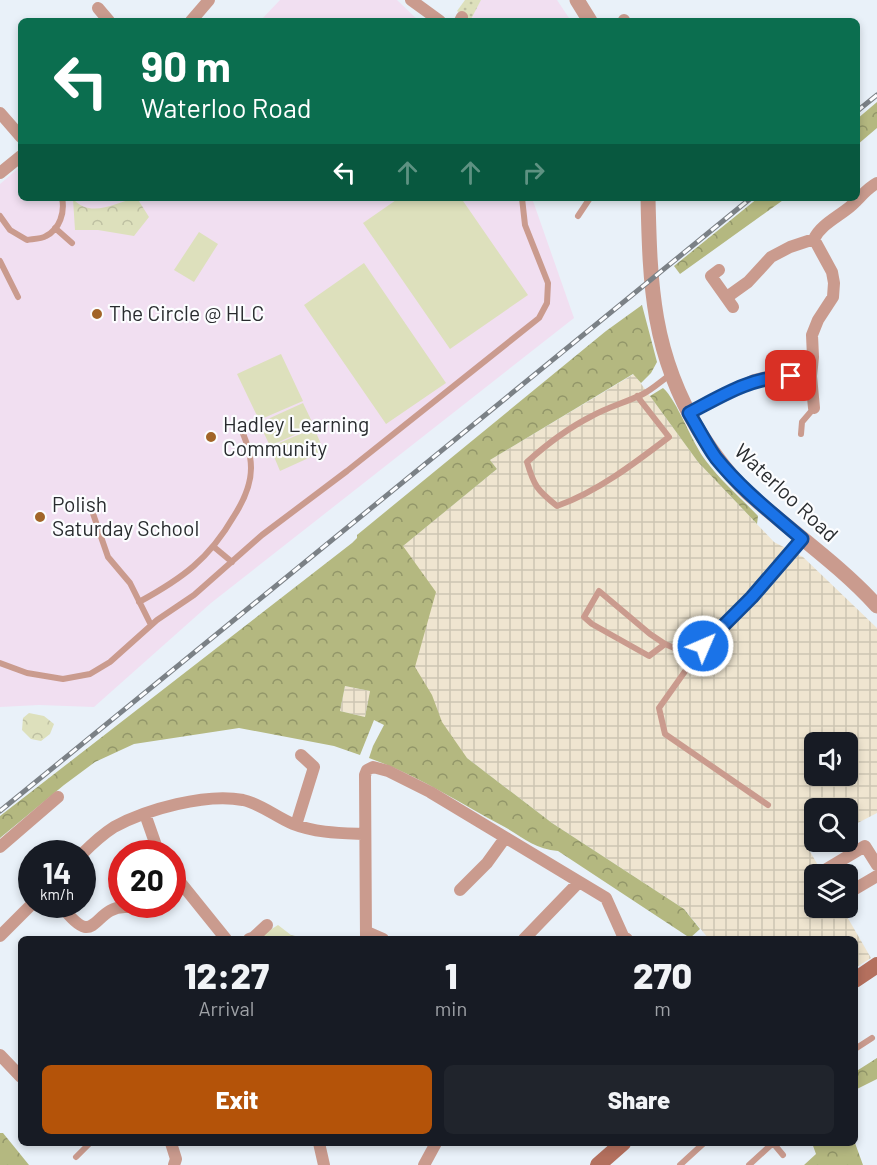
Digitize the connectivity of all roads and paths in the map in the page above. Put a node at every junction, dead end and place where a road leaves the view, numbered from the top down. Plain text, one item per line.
1 (208, 0) edge
2 (411, 0) edge
3 (577, 0) edge
4 (98, 8) dead end
5 (107, 18) edge
6 (193, 18) edge
7 (436, 18) edge
8 (588, 18) edge
9 (0, 113) edge
10 (18, 133) edge
11 (18, 158) edge
12 (0, 173) edge
13 (877, 183) edge
14 (860, 196) edge
15 (63, 201) edge
16 (522, 201) edge
17 (588, 201) edge
18 (648, 201) edge
19 (856, 201) edge
20 (0, 216) edge
21 (578, 216) dead end
22 (8, 226) junction
23 (55, 228) junction
24 (0, 231) edge
25 (814, 240) junction
26 (72, 243) dead end
27 (0, 261) edge
28 (719, 270) dead end
29 (18, 297) dead end
30 (671, 375) junction
31 (811, 376) junction
32 (637, 396) junction
33 (814, 408) joint
34 (689, 413) junction
35 (239, 424) dead end
36 (801, 434) dead end
37 (89, 502) dead end
38 (802, 539) junction
39 (214, 547) junction
40 (232, 562) junction
41 (140, 602) junction
42 (877, 606) edge
43 (151, 625) junction
44 (665, 644) junction
45 (695, 657) junction
46 (0, 663) edge
47 (301, 755) dead end
48 (58, 797) dead end
49 (768, 805) dead end
50 (145, 814) junction
51 (296, 825) junction
52 (365, 834) junction
53 (505, 838) junction
54 (154, 840) edge
55 (96, 842) edge
56 (0, 847) edge
57 (835, 864) edge
58 (877, 865) edge
59 (877, 876) edge
60 (579, 882) junction
61 (858, 887) edge
62 (186, 890) edge
63 (460, 890) dead end
64 (108, 913) edge
65 (18, 918) edge
66 (70, 918) edge
67 (267, 925) dead end
68 (366, 935) edge
69 (0, 936) edge
70 (223, 936) edge
71 (255, 936) edge
72 (527, 936) edge
73 (623, 936) edge
74 (877, 965) edge
75 (858, 978) edge
76 (872, 1038) dead end
77 (858, 1047) edge
78 (0, 1055) edge
79 (18, 1074) edge
80 (87, 1146) edge
81 (172, 1146) edge
82 (320, 1146) edge
83 (434, 1146) edge
84 (619, 1146) edge
85 (701, 1146) edge
86 (770, 1146) edge
87 (776, 1146) edge
88 (783, 1155) dead end
89 (76, 1157) dead end
90 (174, 1165) edge
91 (324, 1165) edge
92 (424, 1165) edge
93 (598, 1165) edge
94 (680, 1165) edge
95 (749, 1165) edge

1 - 6 street
2 - 7 street
3 - 8 street
4 - 5 street
9 - 10 street
11 - 12 street
13 - 14 street
15 - 23 lane
16 - 40 lane
17 - 21 lane
18 - 30 street, Waterloo Road
19 - 25 street
20 - 22 lane
22 - 23 lane
22 - 24 lane
23 - 26 lane
25 - 28 street
25 - 31 street
27 - 29 lane
30 - 32 lane
30 - 34 street, Waterloo Road
31 - 33 street
31 - 34 street
32 - 32 lane
33 - 36 lane
34 - 38 street, Waterloo Road
35 - 39 lane
37 - 41 lane
38 - 42 street, Waterloo Road
38 - 45 lane
39 - 40 lane
39 - 41 lane
40 - 43 lane
41 - 43 lane
43 - 46 lane
44 - 44 lane
44 - 45 lane
45 - 49 lane
47 - 51 street
48 - 56 street
50 - 51 street
50 - 54 street
50 - 55 street
51 - 52 street
52 - 53 street
52 - 68 street
53 - 60 street
53 - 63 street
57 - 58 street
59 - 61 street
60 - 72 street
60 - 73 street
62 - 70 street
64 - 66 street
65 - 69 street
67 - 71 street
74 - 75 main road
76 - 77 lane
78 - 79 street
80 - 89 lane
81 - 90 street
82 - 91 street
83 - 92 street
84 - 93 main road
85 - 94 lane
86 - 95 lane
87 - 88 lane

